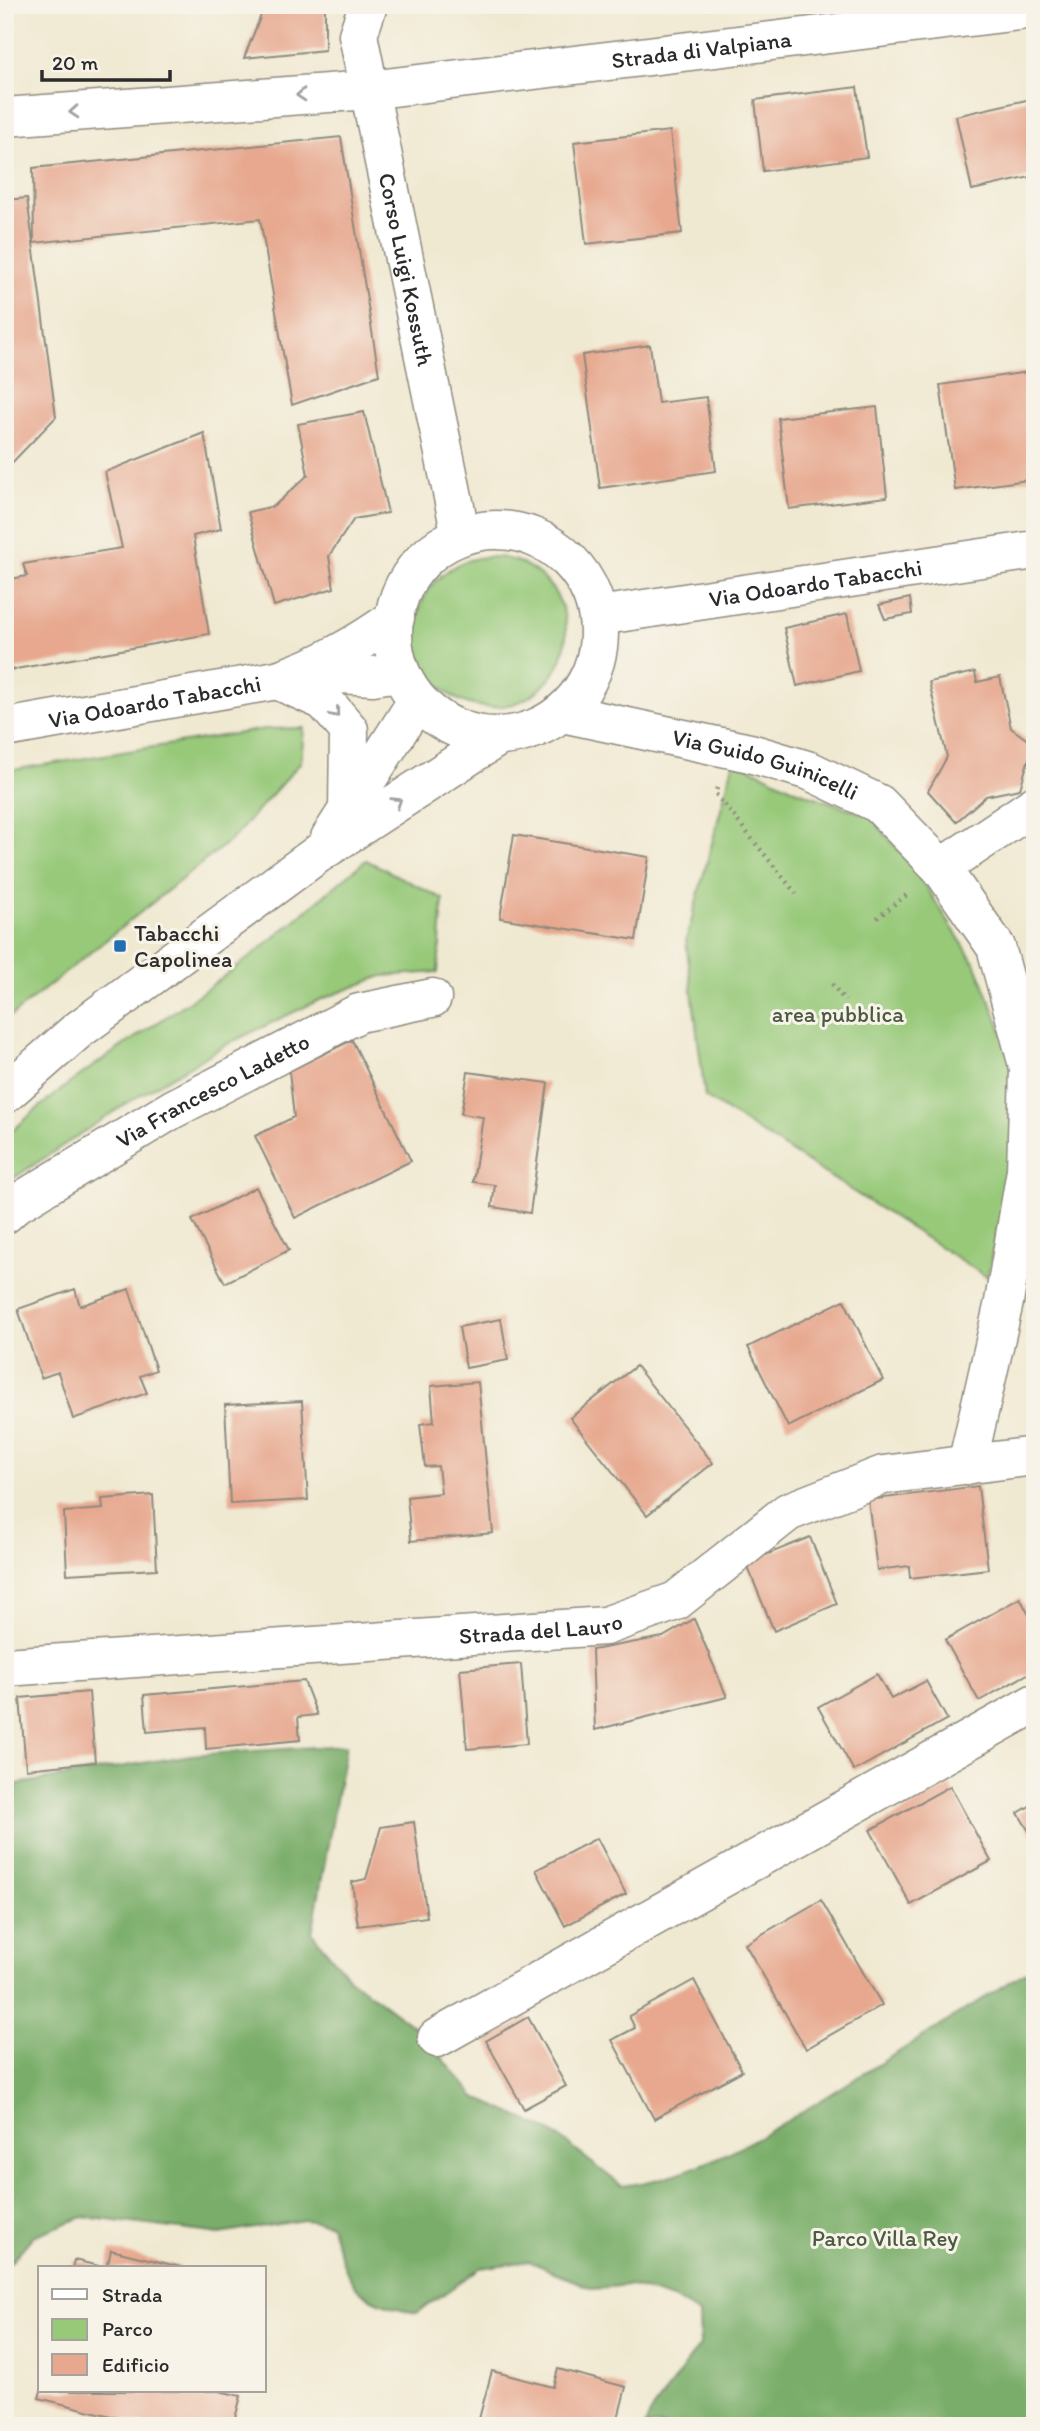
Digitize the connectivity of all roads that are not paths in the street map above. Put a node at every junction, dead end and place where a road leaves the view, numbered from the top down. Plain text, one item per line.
1 (368, 5) edge
2 (1035, 9) edge
3 (369, 90) junction
4 (5, 117) edge
5 (461, 536) junction
6 (1035, 550) edge
7 (598, 616) junction
8 (395, 618) junction
9 (290, 676) junction
10 (409, 687) junction
11 (562, 713) junction
12 (5, 728) edge
13 (498, 737) junction
14 (1035, 805) edge
15 (348, 812) junction
16 (319, 853) junction
17 (941, 868) junction
18 (432, 998) dead end
19 (1024, 1011) edge
20 (5, 1094) edge
21 (5, 1214) edge
22 (1035, 1456) edge
23 (967, 1465) junction
24 (5, 1667) edge
25 (1035, 1703) edge
26 (437, 2038) dead end

1 - 3 street, Corso Luigi Kossuth
2 - 3 street, Strada di Valpiana
3 -> 4 street, Strada di Valpiana
3 - 5 street, Corso Luigi Kossuth
5 - 7 street
5 - 8 street
6 - 7 street, Via Odoardo Tabacchi
7 - 11 street
8 - 9 street, Via Odoardo Tabacchi
8 - 10 street
9 - 10 street, Via Odoardo Tabacchi
9 - 12 street, Via Odoardo Tabacchi
9 -> 15 street
10 - 13 street
10 - 15 street
11 - 13 street
11 - 17 street, Via Guido Guinicelli
16 -> 13 street
14 - 17 street
15 - 16 street
16 - 20 street
17 - 19 street, Via Guido Guinicelli
18 - 21 street, Via Francesco Ladetto
19 - 23 street, Via Guido Guinicelli
22 - 23 street, Strada del Lauro
23 - 24 street, Strada del Lauro
25 - 26 street

